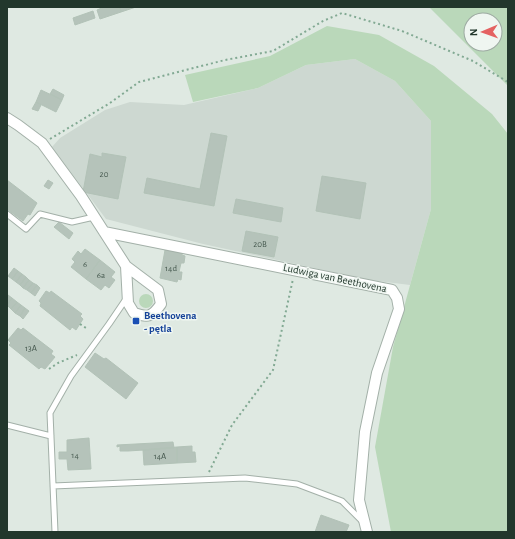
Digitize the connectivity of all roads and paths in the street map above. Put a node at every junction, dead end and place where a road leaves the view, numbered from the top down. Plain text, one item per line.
1 (508, 82) edge
2 (7, 118) edge
3 (42, 143) junction
4 (7, 214) edge
5 (94, 217) junction
6 (104, 232) junction
7 (126, 266) junction
8 (294, 270) junction
9 (128, 296) junction
10 (80, 324) dead end
11 (86, 328) dead end
12 (82, 352) dead end
13 (49, 369) dead end
14 (7, 425) edge
15 (51, 436) junction
16 (205, 480) junction
17 (53, 486) junction
18 (366, 528) edge
19 (55, 532) edge

1 - 3 path
2 - 3 street
3 - 5 street
4 - 5 lane
5 - 6 street
6 - 7 street
6 - 8 street, Ludwiga van Beethovena
7 - 9 street
7 - 9 street
8 - 16 path
8 - 18 street, Ludwiga van Beethovena
9 - 15 lane
10 - 11 path
12 - 13 path
14 - 15 lane
15 - 17 lane
16 - 17 lane
16 - 18 lane
17 - 19 lane

